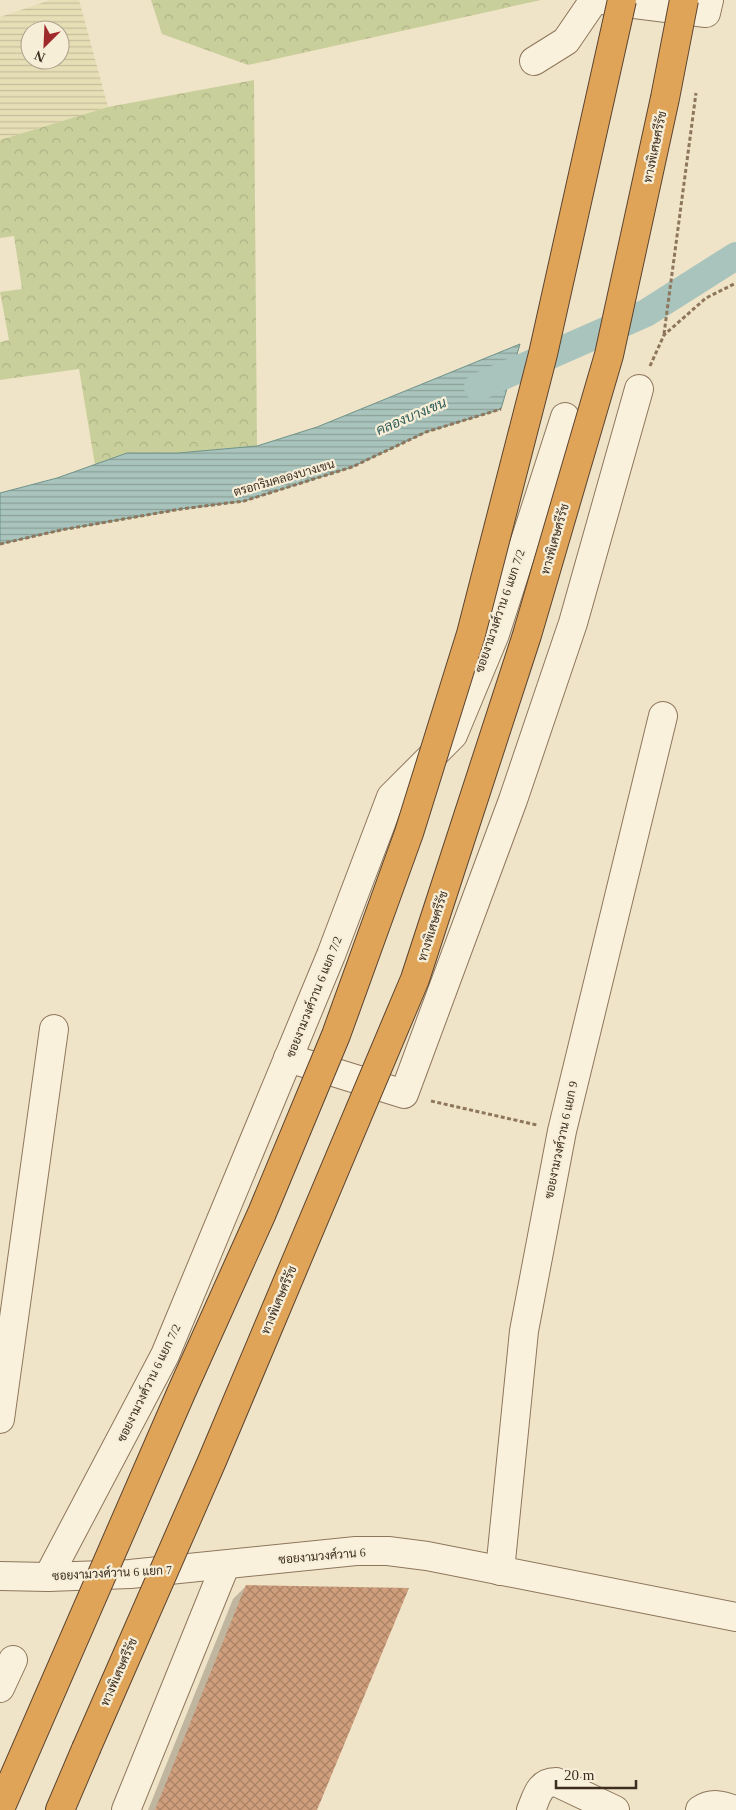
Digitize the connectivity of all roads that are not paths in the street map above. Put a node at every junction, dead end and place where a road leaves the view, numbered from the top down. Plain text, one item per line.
1 (594, 0) edge
2 (603, 0) edge
3 (622, 0) edge
4 (684, 0) edge
5 (708, 0) edge
6 (534, 61) dead end
7 (639, 390) road end
8 (565, 417) dead end
9 (664, 716) dead end
10 (54, 1029) dead end
11 (288, 1058) junction
12 (0, 1419) edge
13 (225, 1566) junction
14 (500, 1571) junction
15 (48, 1577) junction
16 (2, 1580) edge
17 (736, 1617) edge
18 (13, 1660) dead end
19 (0, 1688) edge
20 (604, 1807) edge
21 (0, 1809) edge
22 (60, 1810) edge
23 (126, 1810) edge
24 (532, 1810) edge
25 (700, 1810) edge
26 (734, 1810) edge

1 - 6 street
2 - 5 street
3 - 21 highway, bridge
4 - 22 highway, ทางพิเศษศรีรัช, bridge
7 - 11 street
8 - 11 street, ซอยงามวงศ์วาน 6 แยก 7/2
9 - 14 street, ซอยงามวงศ์วาน 6 แยก 9
10 - 12 street
11 - 15 street, ซอยงามวงศ์วาน 6 แยก 7/2
13 - 14 street, ซอยงามวงศ์วาน 6
13 - 15 street, ซอยงามวงศ์วาน 6 แยก 7
13 - 23 street
14 - 17 street, ซอยงามวงศ์วาน 6
15 - 16 street, ซอยงามวงศ์วาน 6 แยก 7
18 - 19 street
20 - 24 street
25 - 26 street

